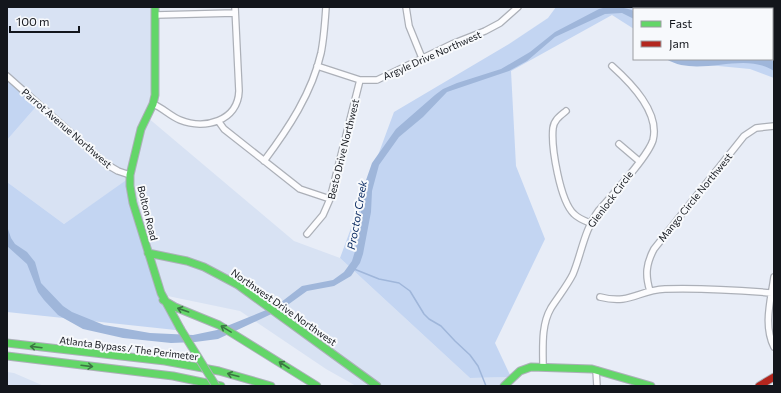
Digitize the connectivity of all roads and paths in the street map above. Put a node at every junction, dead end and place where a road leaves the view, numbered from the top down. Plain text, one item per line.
1 (155, 7) edge
2 (326, 7) edge
3 (406, 7) edge
4 (518, 7) edge
5 (235, 10) edge
6 (156, 15) junction
7 (422, 58) junction
8 (317, 66) junction
9 (612, 66) dead end
10 (7, 76) edge
11 (360, 80) junction
12 (153, 104) junction
13 (566, 111) dead end
14 (219, 122) junction
15 (774, 126) edge
16 (619, 144) dead end
17 (264, 161) junction
18 (639, 161) junction
19 (130, 175) junction
20 (330, 199) junction
21 (590, 223) junction
22 (307, 234) dead end
23 (148, 253) junction
24 (774, 276) edge
25 (650, 291) junction
26 (772, 293) junction
27 (600, 297) dead end
28 (163, 300) junction
29 (7, 343) edge
30 (774, 347) edge
31 (7, 356) edge
32 (543, 367) junction
33 (596, 370) junction
34 (774, 377) edge
35 (216, 386) edge
36 (221, 386) edge
37 (271, 386) edge
38 (317, 386) edge
39 (377, 386) edge
40 (504, 386) edge
41 (597, 386) edge
42 (651, 386) edge
43 (759, 386) edge

1 - 6 main road, Bolton Road
2 - 8 street
3 - 7 street
4 - 7 street, Argyle Drive Northwest
5 - 6 street
5 - 14 street
6 - 12 main road, Bolton Road
7 - 11 street, Argyle Drive Northwest
8 - 11 street, Argyle Drive Northwest
8 - 17 street
9 - 18 street, Glenlock Circle
10 - 19 street, Parrot Avenue Northwest
11 - 20 street, Besto Drive Northwest
12 - 14 street
12 - 19 main road, Bolton Road
13 - 21 street
14 - 17 street
15 - 25 street, Mango Circle Northwest
16 - 18 street
17 - 20 street
18 - 21 street, Glenlock Circle
19 - 23 main road, Bolton Road
20 - 22 street, Besto Drive Northwest
21 - 32 street, Glenlock Circle
23 - 28 main road, Bolton Road
23 - 39 main road, Northwest Drive Northwest
24 - 26 street
25 - 26 street
25 - 27 street
26 - 30 street
28 - 35 main road, Bolton Road, bridge
38 -> 28 main road
37 -> 29 main road, Atlanta Bypass / The Perimeter
31 -> 36 main road
32 - 33 main road
32 - 40 main road
33 - 41 street
33 - 42 main road
34 - 43 main road

